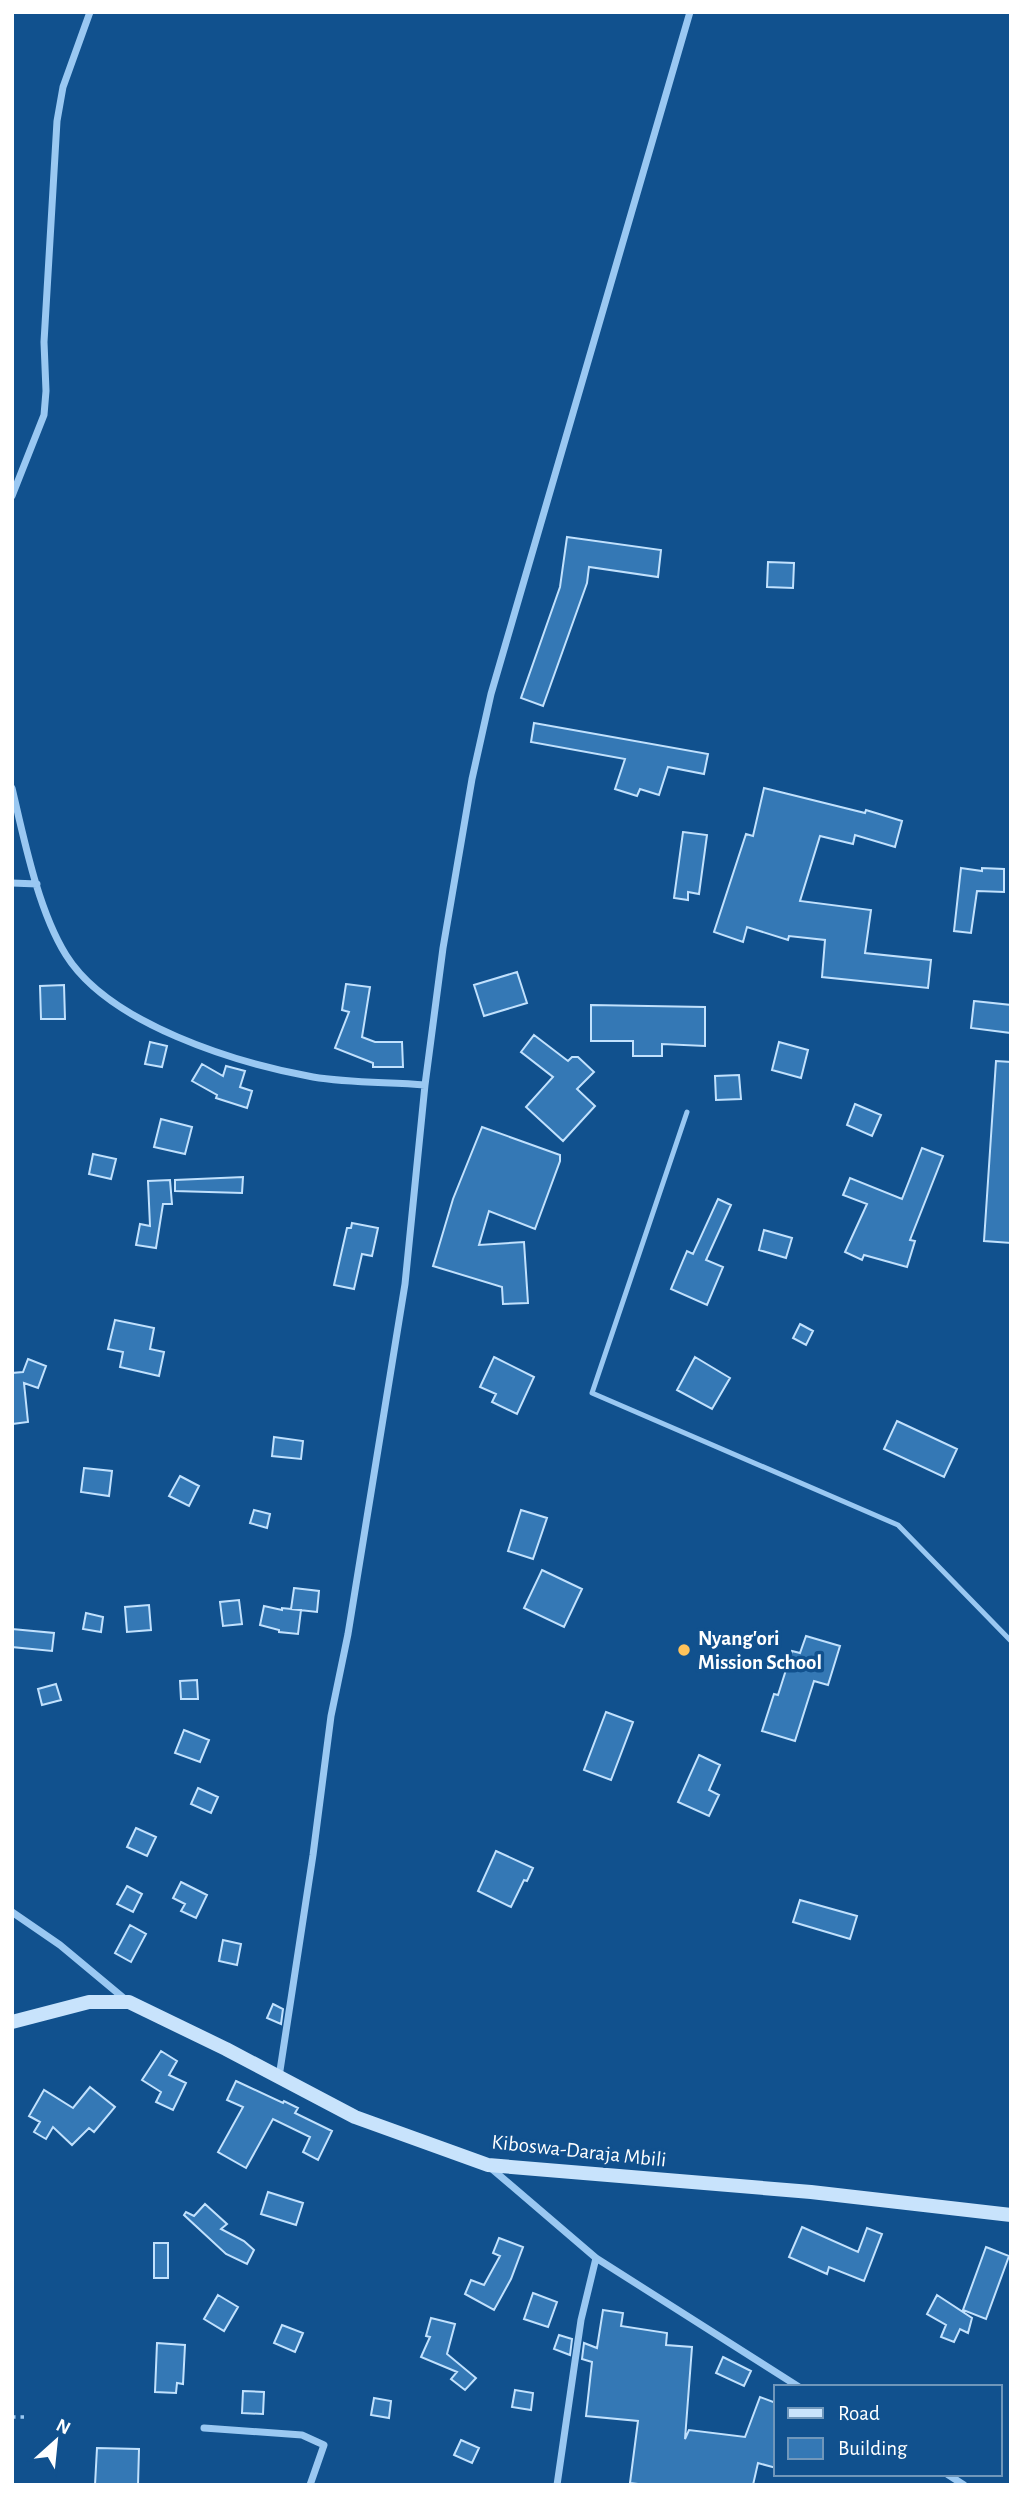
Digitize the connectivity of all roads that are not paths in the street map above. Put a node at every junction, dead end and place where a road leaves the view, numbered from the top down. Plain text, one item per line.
1 (90, 12) edge
2 (690, 12) edge
3 (12, 496) edge
4 (12, 788) edge
5 (12, 883) edge
6 (37, 884) junction
7 (425, 1085) junction
8 (687, 1112) dead end
9 (1011, 1641) edge
10 (12, 1912) edge
11 (129, 2002) junction
12 (12, 2022) edge
13 (279, 2077) junction
14 (488, 2165) junction
15 (1011, 2215) edge
16 (596, 2258) junction
17 (796, 2385) edge
18 (204, 2428) dead end
19 (310, 2485) edge
20 (557, 2485) edge

1 - 3 street
2 - 7 street
4 - 6 street
5 - 6 street
6 - 7 street
7 - 13 street
8 - 9 lane
10 - 11 street
11 - 12 main road, Kiboswa-Daraja Mbili
11 - 13 main road, Kiboswa-Daraja Mbili
13 - 14 main road, Kiboswa-Daraja Mbili
14 - 15 main road, Kiboswa-Daraja Mbili
14 - 16 street
16 - 17 street
16 - 20 street
18 - 19 street

